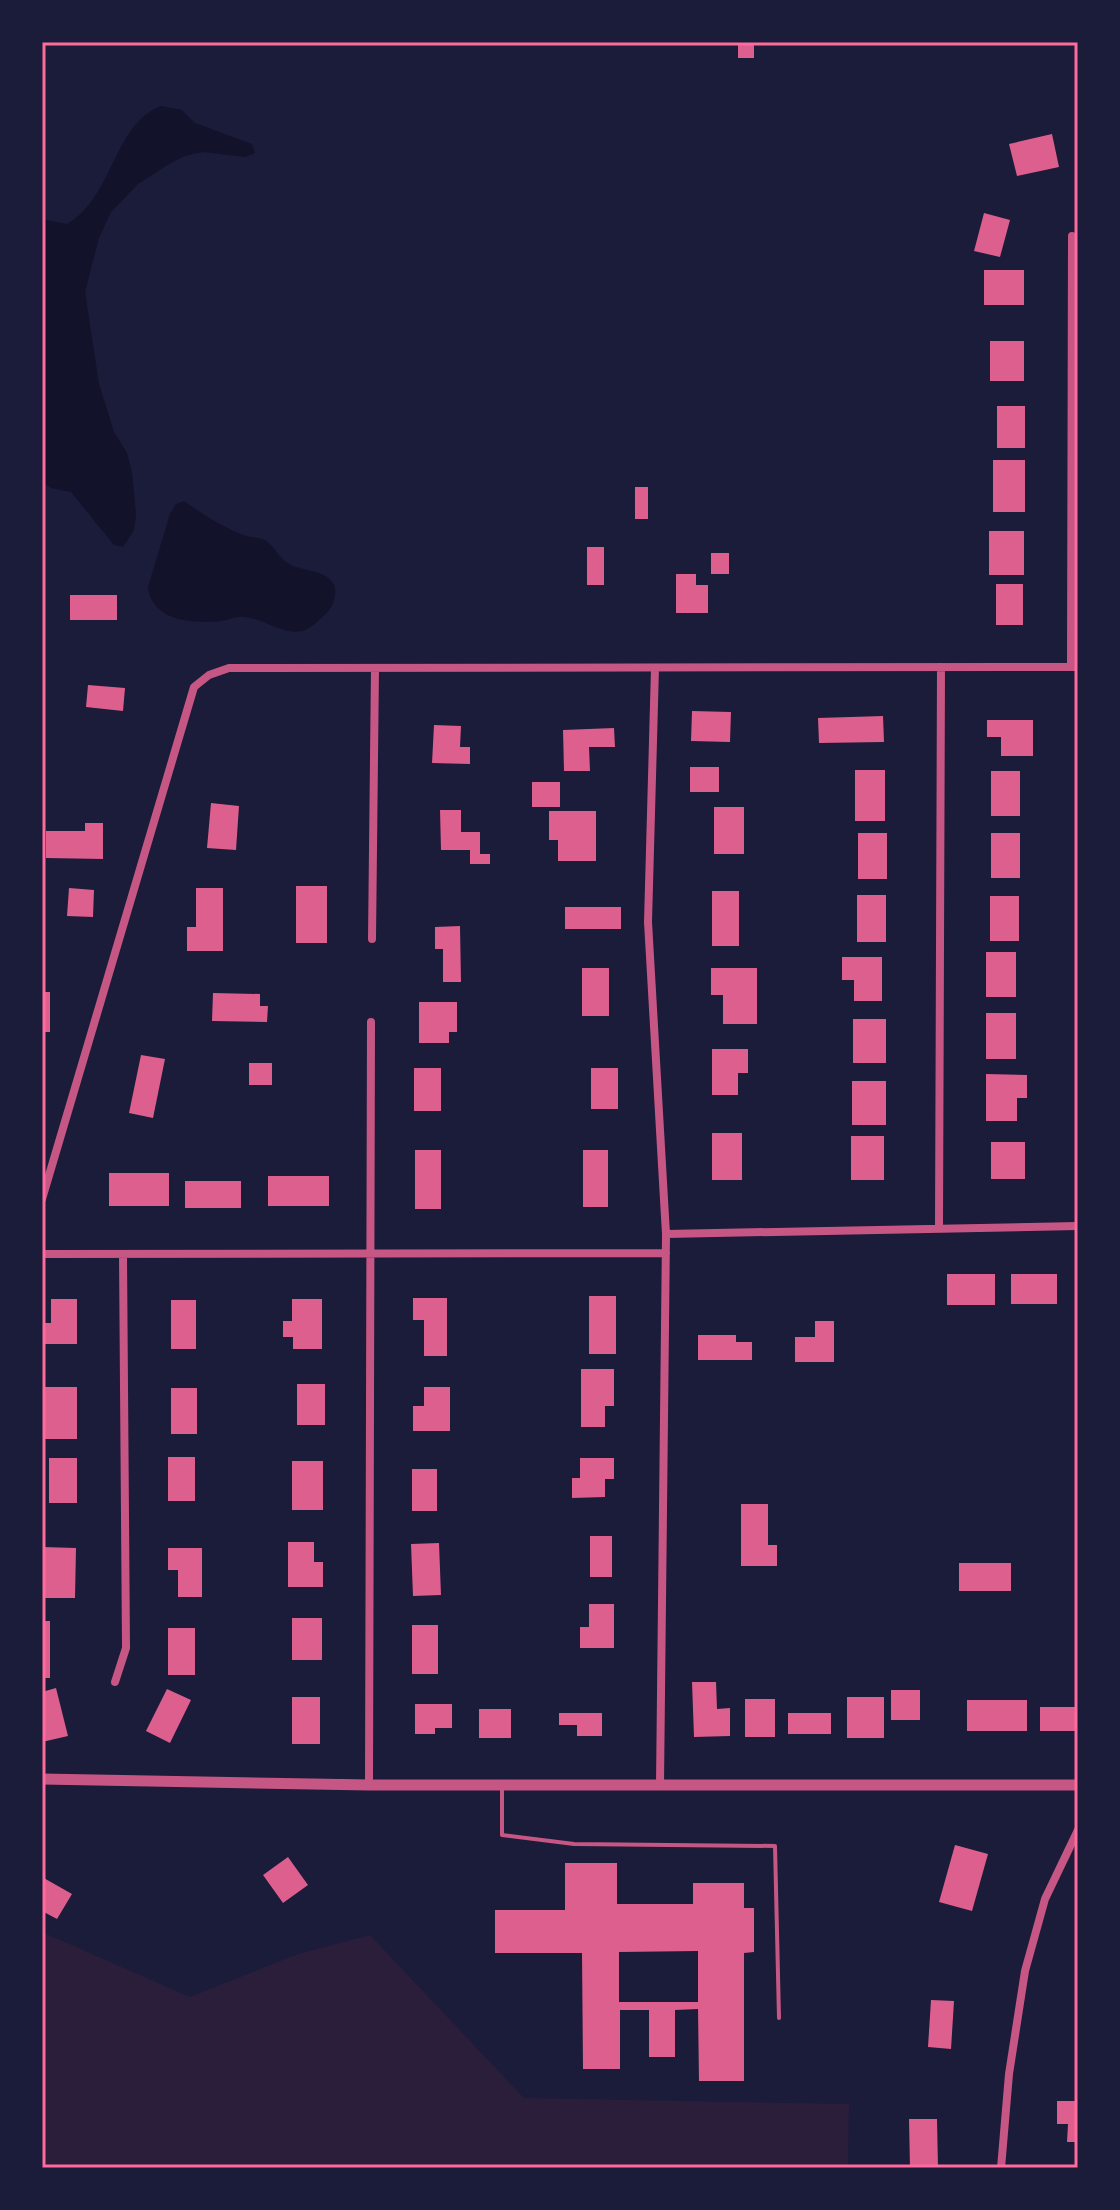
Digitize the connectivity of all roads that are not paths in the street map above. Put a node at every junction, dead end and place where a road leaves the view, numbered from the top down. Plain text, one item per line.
1 (1072, 236) dead end
2 (941, 667) junction
3 (1075, 667) edge
4 (375, 668) junction
5 (655, 668) junction
6 (372, 939) dead end
7 (371, 1022) dead end
8 (42, 1199) edge
9 (1078, 1226) edge
10 (939, 1228) junction
11 (666, 1234) junction
12 (666, 1253) junction
13 (42, 1254) edge
14 (369, 1254) junction
15 (123, 1255) junction
16 (115, 1682) dead end
17 (42, 1779) edge
18 (369, 1785) junction
19 (502, 1785) junction
20 (660, 1785) junction
21 (1078, 1785) edge
22 (1078, 1830) edge
23 (779, 2018) dead end
24 (1001, 2168) edge

1 - 3 street
2 - 3 street
2 - 5 street
2 - 10 street
4 - 5 street
4 - 6 street
4 - 8 street
5 - 11 street
7 - 14 street
9 - 10 street
10 - 11 street
11 - 12 street
12 - 14 street
12 - 20 street
13 - 15 street
14 - 15 street
14 - 18 street
15 - 16 street
17 - 18 street
18 - 19 street
19 - 20 street
19 - 23 lane
20 - 21 street
22 - 24 street

